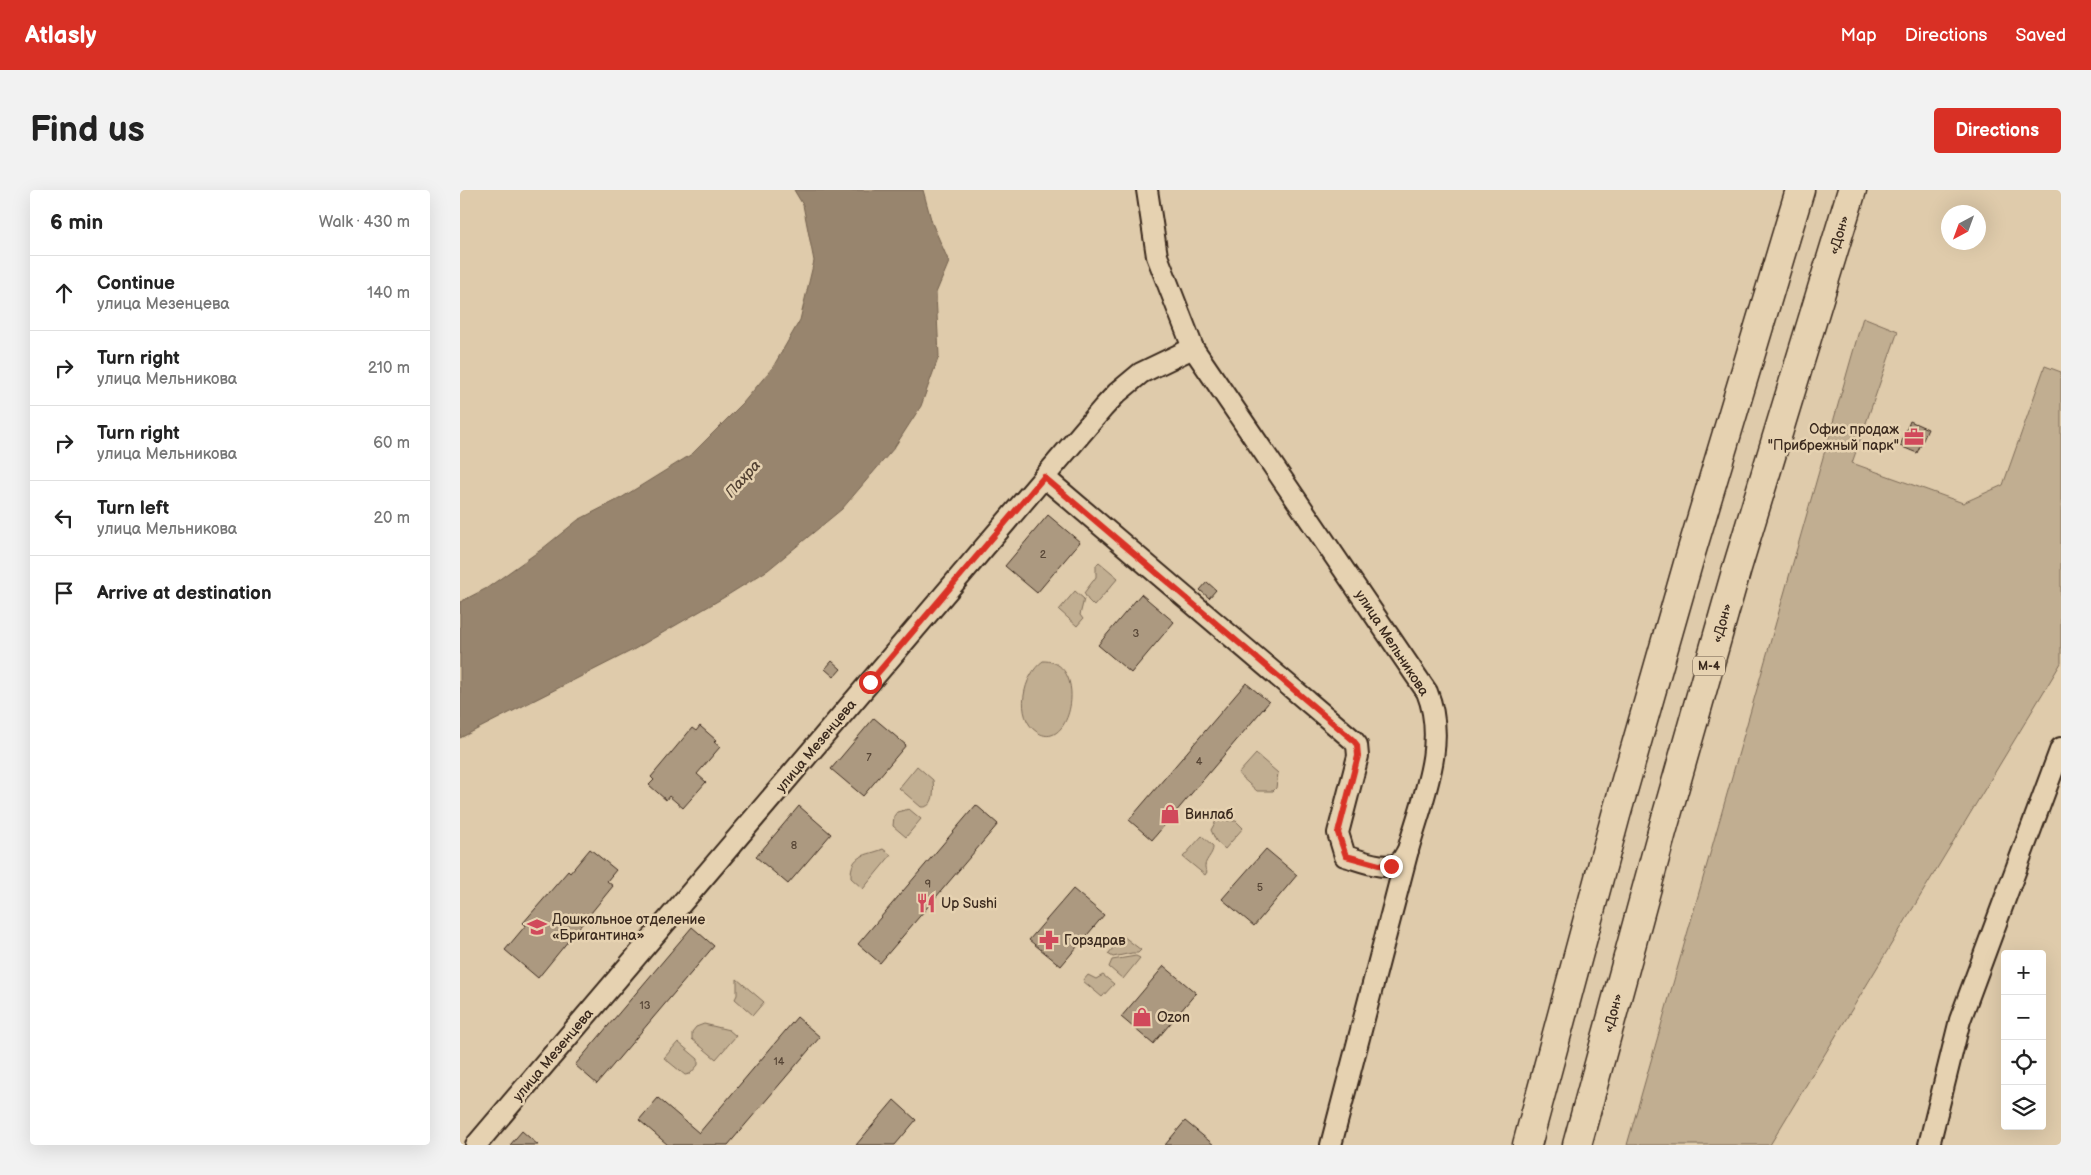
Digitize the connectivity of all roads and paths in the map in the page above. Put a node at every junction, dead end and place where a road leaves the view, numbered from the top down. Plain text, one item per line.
1 (1147, 190) edge
2 (1800, 190) edge
3 (1852, 190) edge
4 (1193, 348) junction
5 (1044, 477) junction
6 (2061, 748) edge
7 (1408, 850) junction
8 (476, 1145) edge
9 (1331, 1145) edge
10 (1527, 1145) edge
11 (1577, 1145) edge
12 (1929, 1145) edge

1 - 4 street, улица Мельникова
2 - 10 highway
3 - 11 highway, «Дон» / М-4
4 - 5 street, улица Мезенцева
4 - 7 street, улица Мельникова
5 - 7 street
5 - 8 street, улица Мезенцева
6 - 12 street
7 - 9 street, улица Мельникова

